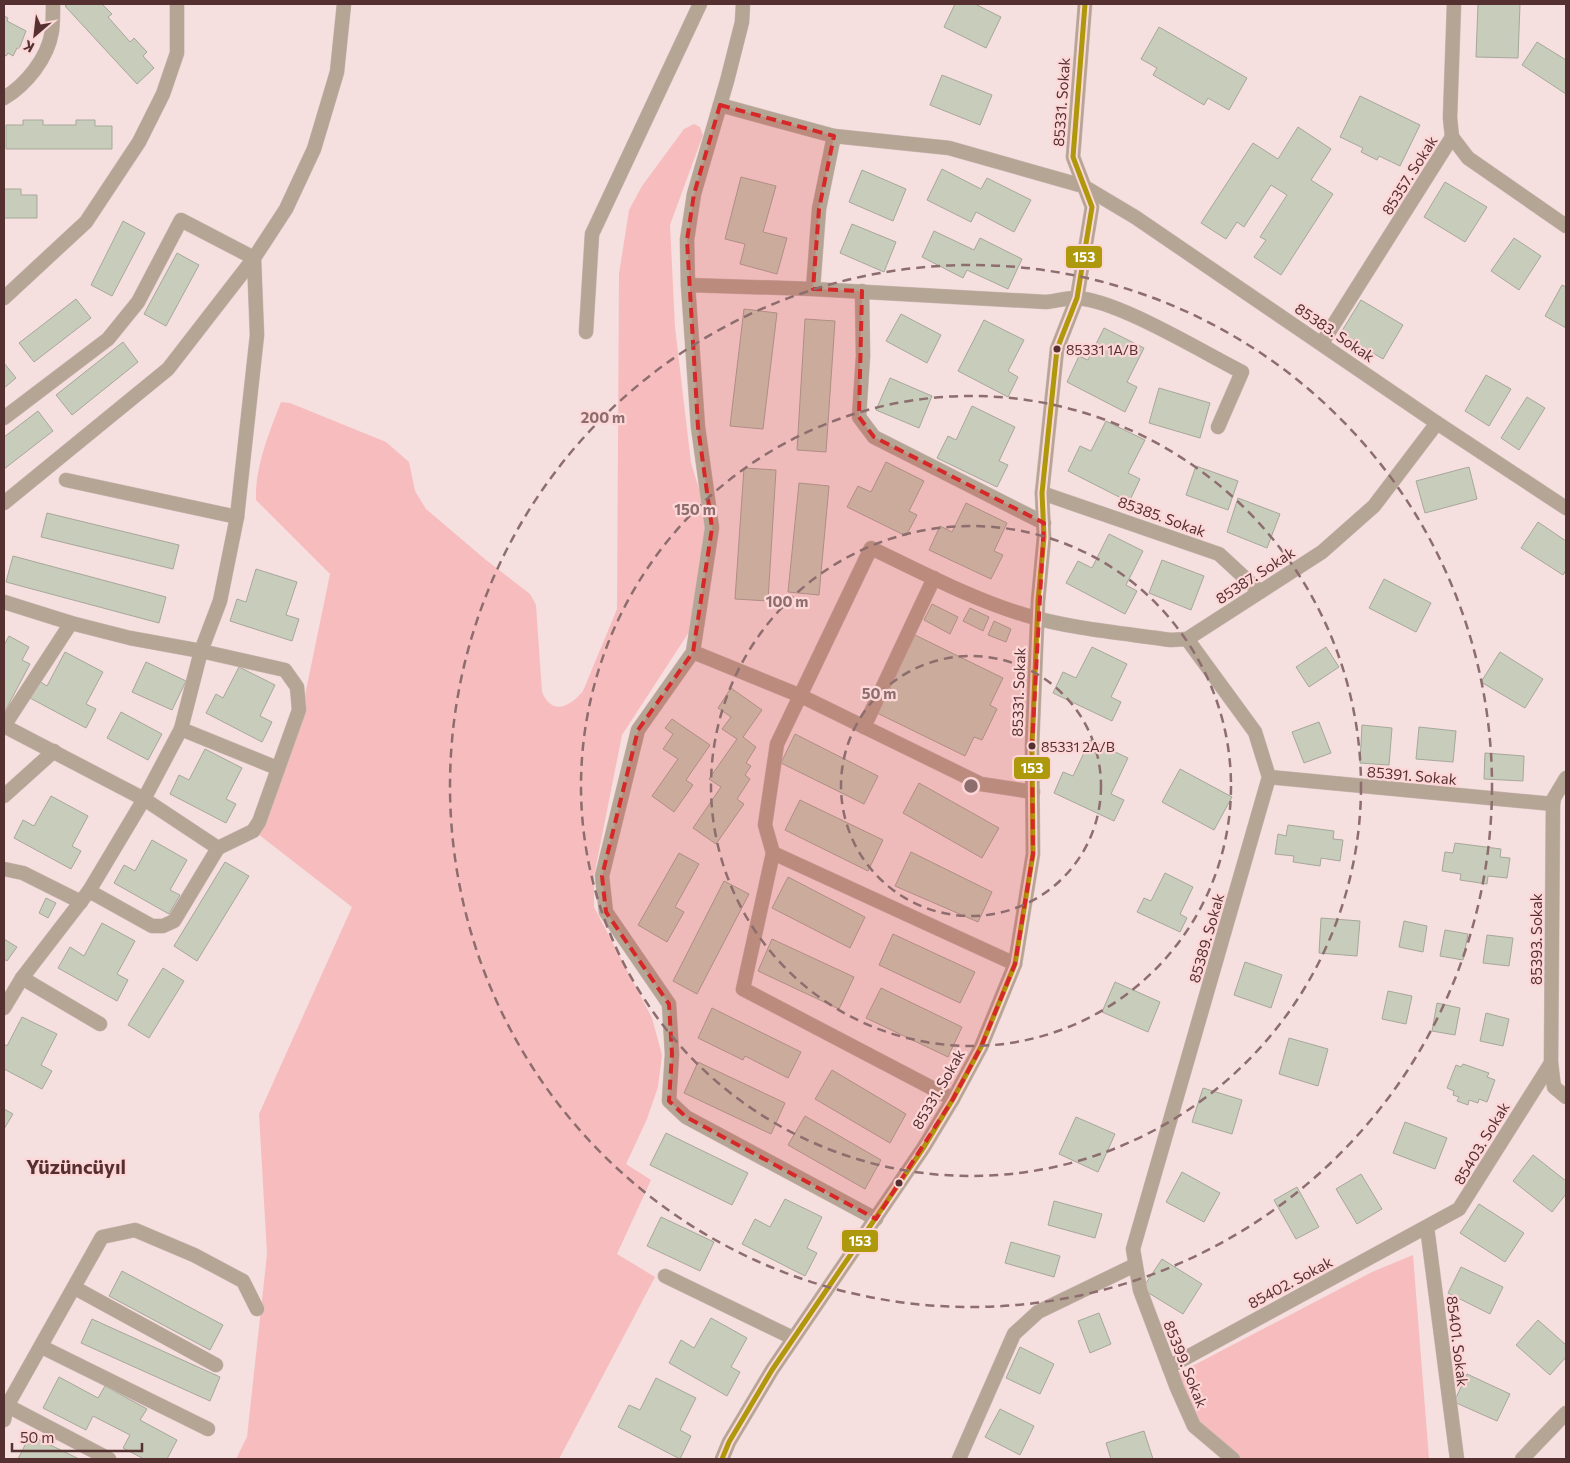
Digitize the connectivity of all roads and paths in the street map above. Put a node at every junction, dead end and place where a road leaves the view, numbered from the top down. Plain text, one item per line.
1 (53, 4) edge
2 (177, 4) edge
3 (344, 4) edge
4 (700, 4) edge
5 (743, 4) edge
6 (1085, 4) edge
7 (1454, 4) edge
8 (4, 98) edge
9 (720, 105) junction
10 (834, 136) junction
11 (1452, 137) junction
12 (1083, 186) junction
13 (1566, 226) edge
14 (254, 258) junction
15 (688, 285) junction
16 (813, 289) junction
17 (862, 292) junction
18 (4, 298) edge
19 (1077, 298) junction
20 (586, 332) dead end
21 (1322, 343) junction
22 (4, 418) edge
23 (1437, 423) junction
24 (1218, 427) dead end
25 (66, 480) dead end
26 (1042, 492) junction
27 (4, 503) edge
28 (1566, 508) edge
29 (237, 517) junction
30 (1044, 523) junction
31 (934, 578) junction
32 (1259, 591) junction
33 (4, 602) edge
34 (1038, 618) junction
35 (71, 623) junction
36 (1187, 639) junction
37 (201, 650) junction
38 (694, 652) junction
39 (801, 696) junction
40 (4, 726) edge
41 (864, 727) junction
42 (181, 729) junction
43 (54, 752) junction
44 (277, 768) junction
45 (1269, 777) junction
46 (1566, 778) edge
47 (1033, 792) junction
48 (4, 796) edge
49 (144, 799) junction
50 (1553, 804) junction
51 (218, 848) junction
52 (772, 853) junction
53 (4, 869) edge
54 (85, 897) junction
55 (1015, 964) junction
56 (22, 978) junction
57 (4, 1008) edge
58 (100, 1024) dead end
59 (1551, 1063) junction
60 (1566, 1097) edge
61 (953, 1099) junction
62 (876, 1218) junction
63 (1427, 1227) junction
64 (1135, 1265) junction
65 (665, 1276) dead end
66 (75, 1288) junction
67 (257, 1309) dead end
68 (793, 1338) junction
69 (42, 1347) junction
70 (216, 1365) dead end
71 (1169, 1366) junction
72 (5, 1410) edge
73 (1565, 1418) edge
74 (208, 1429) dead end
75 (109, 1459) edge
76 (722, 1459) edge
77 (960, 1459) edge
78 (1233, 1459) edge
79 (1457, 1459) edge
80 (1522, 1459) edge

1 - 8 street
2 - 18 street
3 - 14 street
4 - 20 street
5 - 9 street
6 - 12 street, 85331. Sokak
7 - 11 street, 85357. Sokak
9 - 10 street, 85383. Sokak
9 - 15 street
10 - 12 street, 85383. Sokak
10 - 16 street
11 - 13 street
11 - 21 street, 85357. Sokak
12 - 19 street, 85331. Sokak
12 - 21 street, 85383. Sokak
14 - 22 street
14 - 27 street
14 - 29 street
15 - 16 street
15 - 38 street
16 - 17 street
17 - 19 street
17 - 30 street
19 - 24 street
19 - 26 street, 85331. Sokak
21 - 23 street, 85383. Sokak
23 - 28 street, 85383. Sokak
23 - 32 street, 85387. Sokak
25 - 29 street
26 - 30 street, 85331. Sokak
26 - 32 street, 85385. Sokak
29 - 37 street
30 - 34 street, 85331. Sokak
31 - 34 street
31 - 39 street
31 - 41 street
32 - 36 street, 85387. Sokak
33 - 35 street
34 - 36 street
34 - 47 street, 85331. Sokak
35 - 37 street
35 - 40 street
36 - 45 street
37 - 42 street
37 - 44 street
38 - 39 street
38 - 62 street
39 - 41 street
39 - 52 street
40 - 43 street
41 - 47 street
42 - 44 street
42 - 49 street
43 - 48 street
43 - 49 street
44 - 51 street
45 - 50 street, 85391. Sokak
45 - 64 street, 85389. Sokak
46 - 50 street, 85393. Sokak
47 - 55 street, 85331. Sokak
49 - 51 street
49 - 54 street
50 - 59 street, 85393. Sokak
51 - 54 street
52 - 55 street
52 - 61 street
53 - 54 street
54 - 56 street
55 - 61 street, 85331. Sokak
56 - 57 street
56 - 58 street
59 - 60 street, 85393. Sokak
59 - 63 street, 85403. Sokak
61 - 62 street, 85331. Sokak
62 - 68 street, 85331. Sokak
63 - 71 street, 85402. Sokak
63 - 79 street, 85401. Sokak
64 - 71 street, 85399. Sokak
64 - 77 street
65 - 68 street
66 - 67 street
66 - 69 street
66 - 70 street
68 - 76 street, 85331. Sokak
69 - 72 street
69 - 74 street
71 - 78 street, 85399. Sokak
72 - 75 street
73 - 80 street

